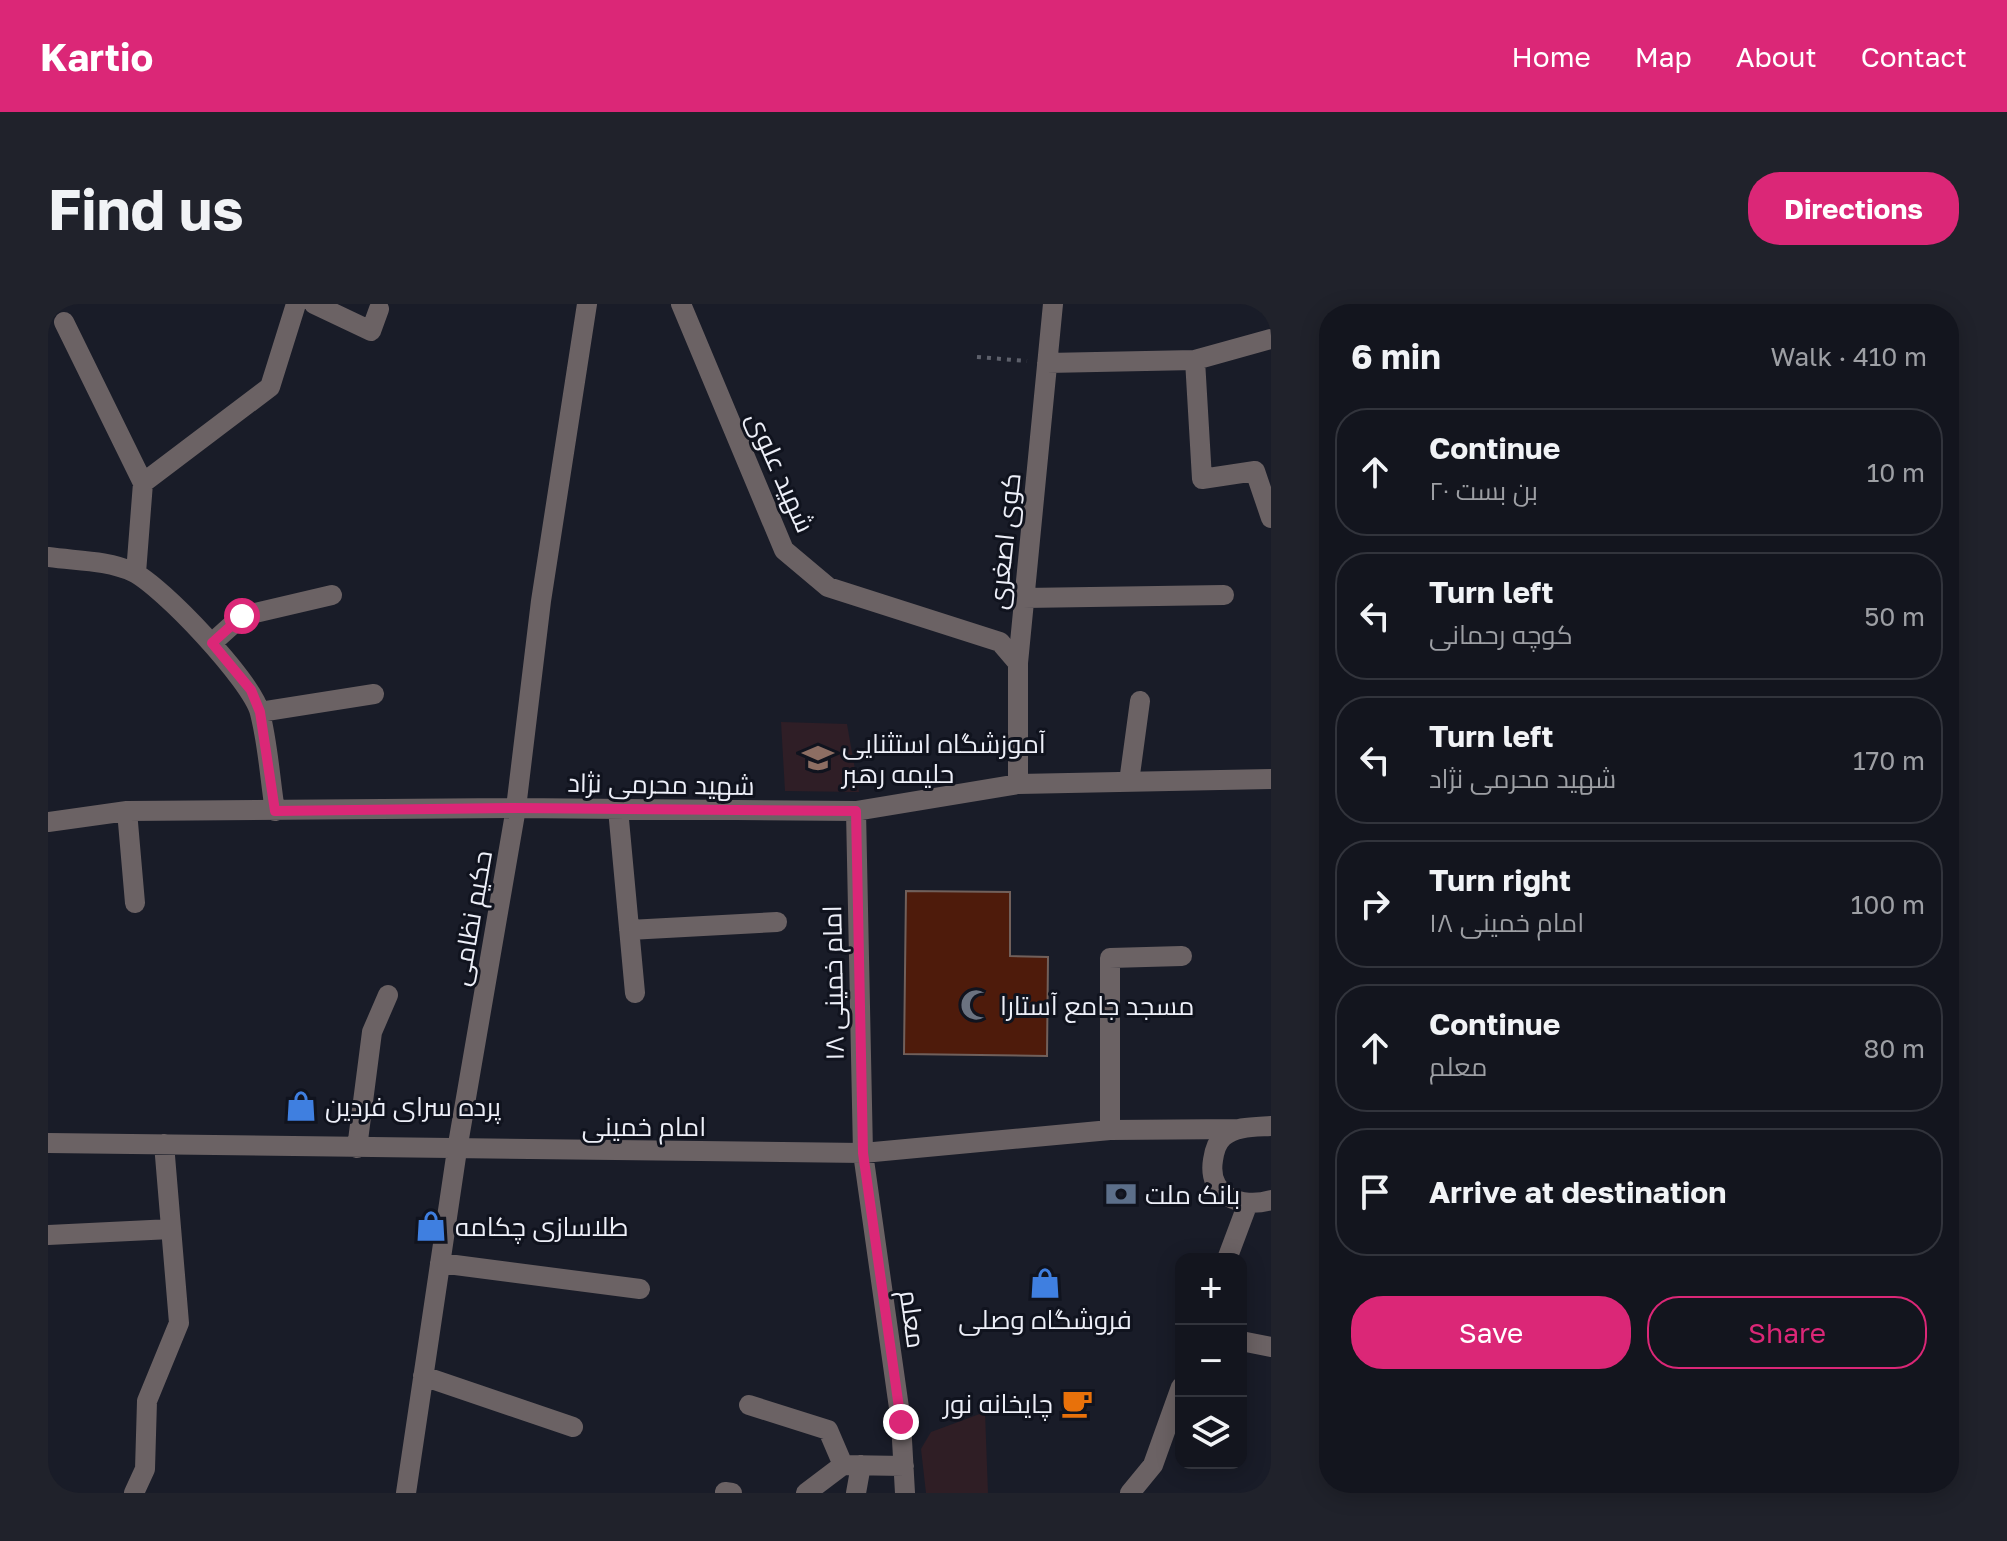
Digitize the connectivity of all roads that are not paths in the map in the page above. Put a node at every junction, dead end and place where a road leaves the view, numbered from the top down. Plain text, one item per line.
1 (296, 304) edge
2 (314, 304) edge
3 (587, 304) edge
4 (681, 304) edge
5 (1053, 304) edge
6 (379, 309) dead end
7 (64, 322) dead end
8 (1271, 339) edge
9 (1195, 360) junction
10 (1047, 363) junction
11 (143, 483) junction
12 (1271, 518) edge
13 (48, 557) edge
14 (136, 573) junction
15 (332, 595) dead end
16 (1224, 595) dead end
17 (1024, 598) junction
18 (212, 643) junction
19 (1018, 663) junction
20 (374, 694) dead end
21 (1140, 701) dead end
22 (260, 712) junction
23 (1271, 779) edge
24 (1129, 782) junction
25 (1018, 784) junction
26 (516, 808) junction
27 (618, 809) junction
28 (127, 811) junction
29 (275, 811) junction
30 (856, 811) junction
31 (48, 822) edge
32 (135, 903) dead end
33 (777, 922) dead end
34 (629, 930) junction
35 (1182, 956) dead end
36 (635, 993) dead end
37 (388, 995) dead end
38 (1271, 1126) edge
39 (1239, 1129) junction
40 (1110, 1130) junction
41 (48, 1143) edge
42 (164, 1144) junction
43 (357, 1148) junction
44 (457, 1150) junction
45 (863, 1153) junction
46 (1271, 1200) edge
47 (1248, 1203) junction
48 (171, 1229) junction
49 (48, 1235) edge
50 (1229, 1253) edge
51 (440, 1263) junction
52 (640, 1289) dead end
53 (1247, 1342) edge
54 (1271, 1347) edge
55 (423, 1376) junction
56 (1177, 1397) edge
57 (749, 1405) dead end
58 (573, 1427) dead end
59 (852, 1465) junction
60 (1153, 1465) junction
61 (904, 1466) junction
62 (134, 1493) edge
63 (406, 1493) edge
64 (806, 1493) edge
65 (856, 1493) edge
66 (905, 1493) edge
67 (1130, 1493) edge
68 (1149, 1493) edge

1 - 11 street
2 - 6 street
3 - 26 street, حکیم نظامی
4 - 19 street, شهید علوی
5 - 10 street, کوی اصغری
7 - 11 street
8 - 9 street
9 - 10 street
9 - 12 street
10 - 17 street, کوی اصغری
11 - 14 street
13 - 14 street
14 - 18 street
15 - 18 street
16 - 17 street
17 - 19 street, کوی اصغری
18 - 22 street
19 - 25 street, کوی اصغری
20 - 22 street
21 - 24 street
22 - 29 street
23 - 24 street, شهید محرمی نژاد
24 - 25 street, شهید محرمی نژاد
25 - 30 street, شهید محرمی نژاد
26 - 27 street, شهید محرمی نژاد
26 - 29 street, شهید محرمی نژاد
26 - 44 street, حکیم نظامی
27 - 30 street, شهید محرمی نژاد
27 - 34 street
28 - 29 street, شهید محرمی نژاد
28 - 31 street, شهید محرمی نژاد
28 - 32 street
30 - 45 street, امام خمینی ۱۸
33 - 34 street
34 - 36 street
35 - 40 street
37 - 43 street
38 - 39 street, امام خمینی
39 - 40 street, امام خمینی
39 - 47 street
40 - 45 street, امام خمینی
41 - 42 street, امام خمینی
42 - 43 street, امام خمینی
42 - 48 street
43 - 44 street, امام خمینی
44 - 45 street, امام خمینی
44 - 51 street, حکیم نظامی
45 - 61 street, معلم
46 - 47 street
47 - 50 street
48 - 49 street
48 - 62 street
51 - 52 street
51 - 55 street, حکیم نظامی
53 - 54 street
55 - 58 street
55 - 63 street, حکیم نظامی
56 - 60 street
57 - 59 street
59 - 61 street
59 - 64 street
59 - 65 street
60 - 67 street
60 - 68 street
61 - 66 street, معلم

